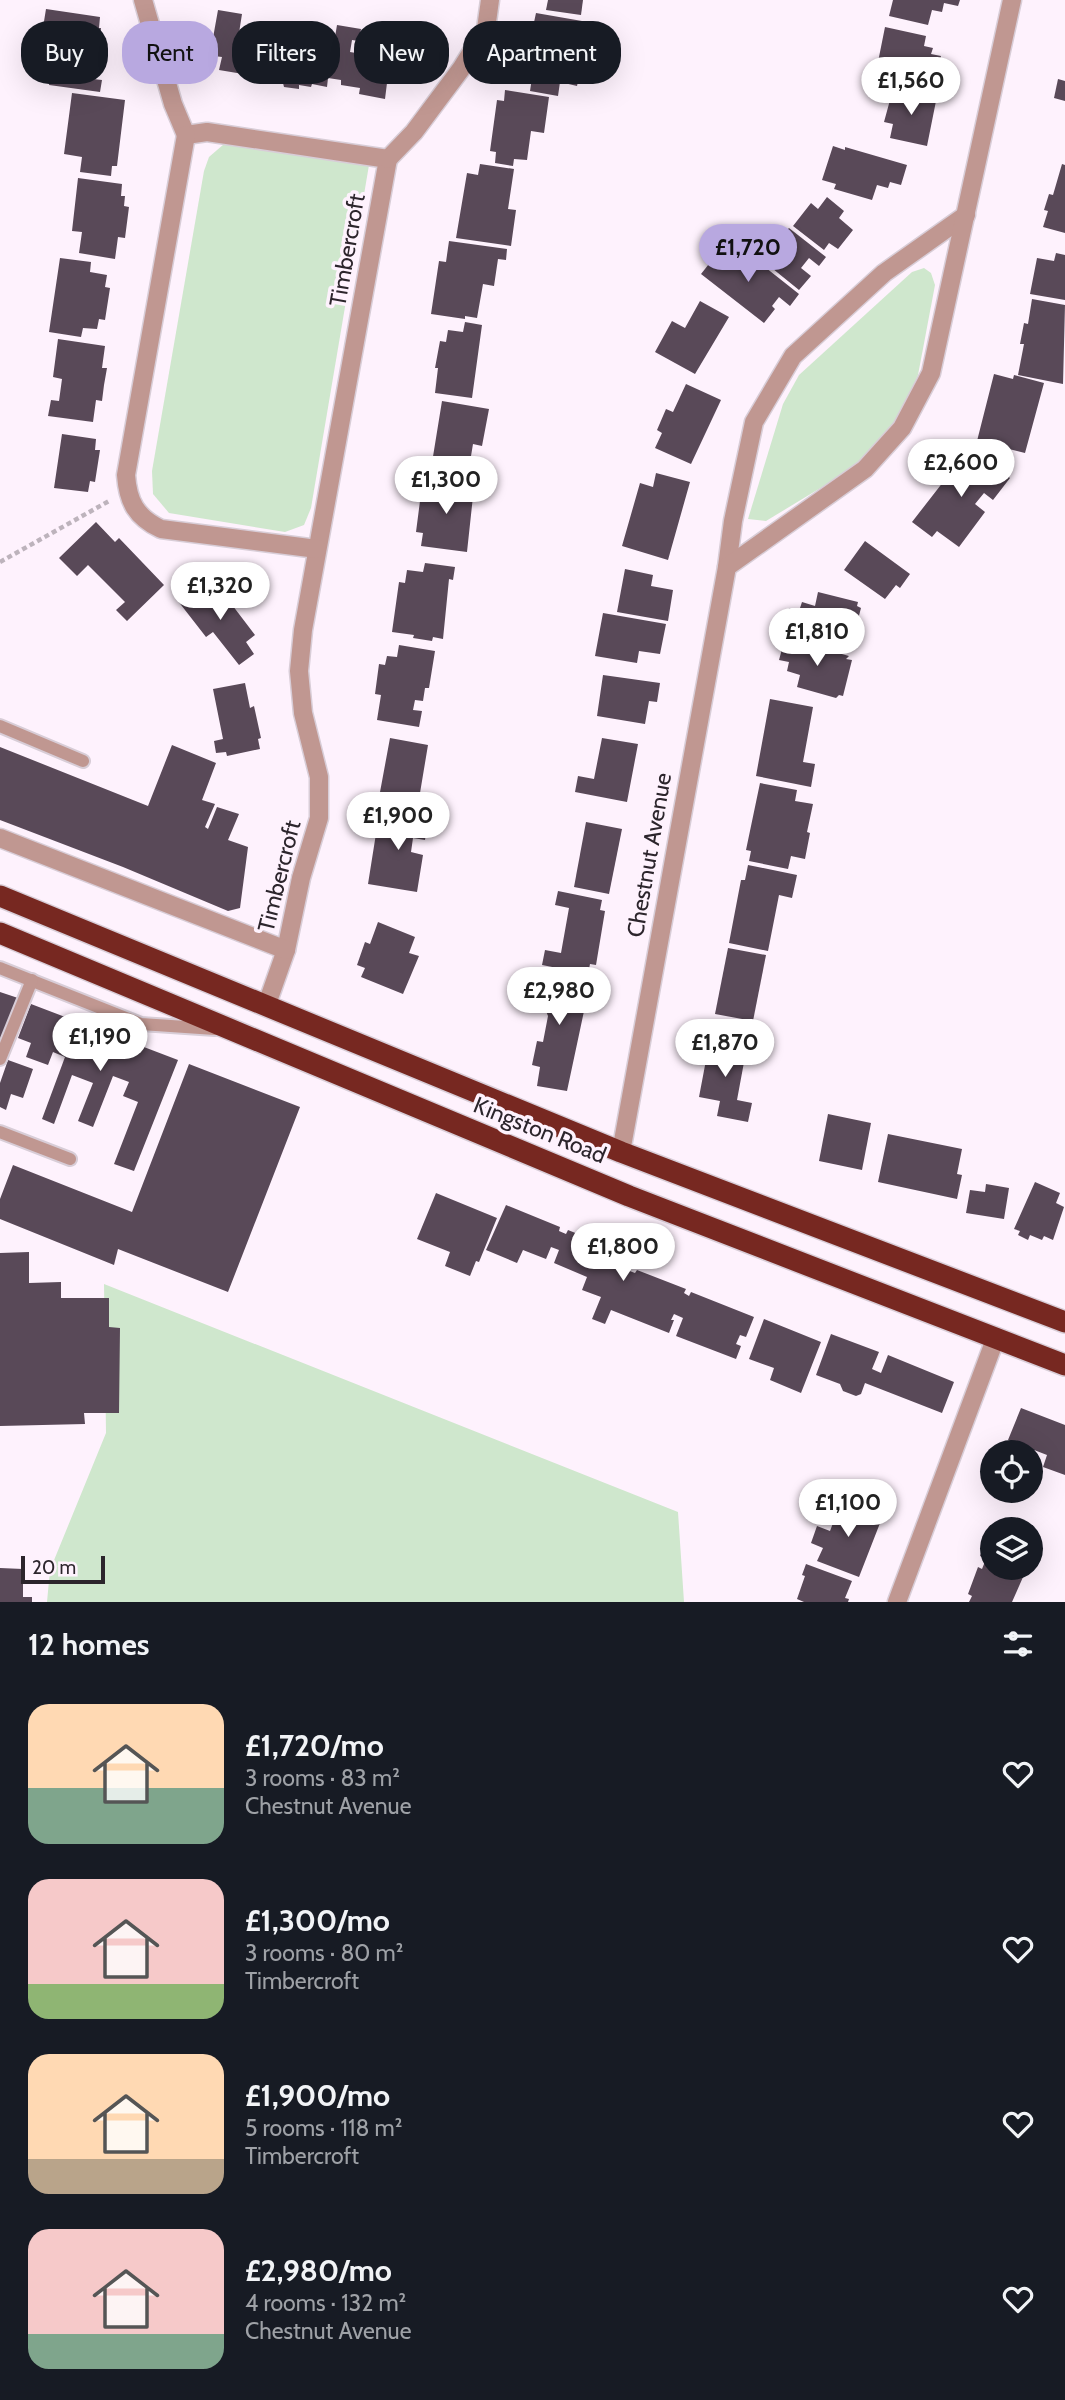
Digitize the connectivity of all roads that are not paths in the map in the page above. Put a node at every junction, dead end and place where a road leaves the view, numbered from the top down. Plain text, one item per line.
1 (143, 0) edge
2 (490, 0) edge
3 (1012, 0) edge
4 (186, 135) junction
5 (388, 159) junction
6 (966, 215) junction
7 (317, 550) junction
8 (727, 567) junction
9 (0, 726) edge
10 (83, 761) dead end
11 (0, 838) edge
12 (0, 895) edge
13 (0, 933) edge
14 (286, 950) junction
15 (0, 968) edge
16 (32, 980) junction
17 (267, 1004) junction
18 (230, 1031) junction
19 (0, 1059) edge
20 (0, 1132) edge
21 (621, 1152) junction
22 (70, 1159) dead end
23 (1065, 1322) edge
24 (996, 1337) junction
25 (1065, 1365) edge
26 (897, 1602) edge

1 - 4 street
2 - 5 street
3 - 6 street
4 - 5 street
4 - 7 street
5 - 7 street, Timbercroft
6 - 8 street, Chestnut Avenue
6 - 8 street
7 - 14 street, Timbercroft
8 - 21 street, Chestnut Avenue
9 - 10 lane
11 - 14 street
12 - 17 highway, Kingston Road
13 - 18 highway, Kingston Road
14 - 17 street, Timbercroft
15 - 16 lane
16 - 18 lane
16 - 19 lane
17 - 21 highway, Kingston Road
18 - 24 highway, Kingston Road
20 - 22 lane
21 - 23 highway, Kingston Road
24 - 25 highway, Kingston Road
24 - 26 street

